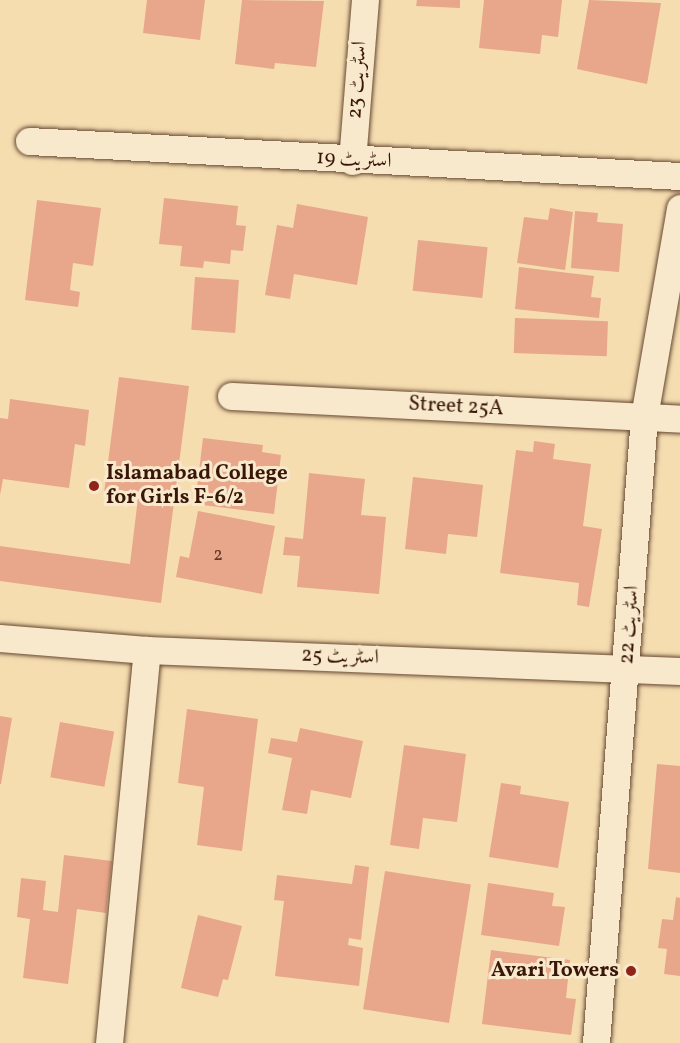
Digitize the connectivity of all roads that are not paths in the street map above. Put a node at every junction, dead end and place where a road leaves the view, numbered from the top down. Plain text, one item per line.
1 (364, 0) edge
2 (29, 141) dead end
3 (352, 161) junction
4 (680, 176) edge
5 (680, 208) edge
6 (231, 396) dead end
7 (644, 417) junction
8 (680, 419) edge
9 (0, 638) edge
10 (147, 650) junction
11 (627, 667) junction
12 (680, 671) edge
13 (109, 1043) edge
14 (596, 1043) edge

1 - 3 street, اسٹریٹ 23
2 - 3 street, اسٹریٹ 19
3 - 4 street, اسٹریٹ 19
5 - 7 street, اسٹریٹ 22
6 - 7 street, Street 25A
7 - 8 street, Street 25A
7 - 11 street, اسٹریٹ 22
9 - 10 street, اسٹریٹ 25
10 - 11 street, اسٹریٹ 25
10 - 13 street
11 - 12 street, اسٹریٹ 25
11 - 14 street, اسٹریٹ 22

